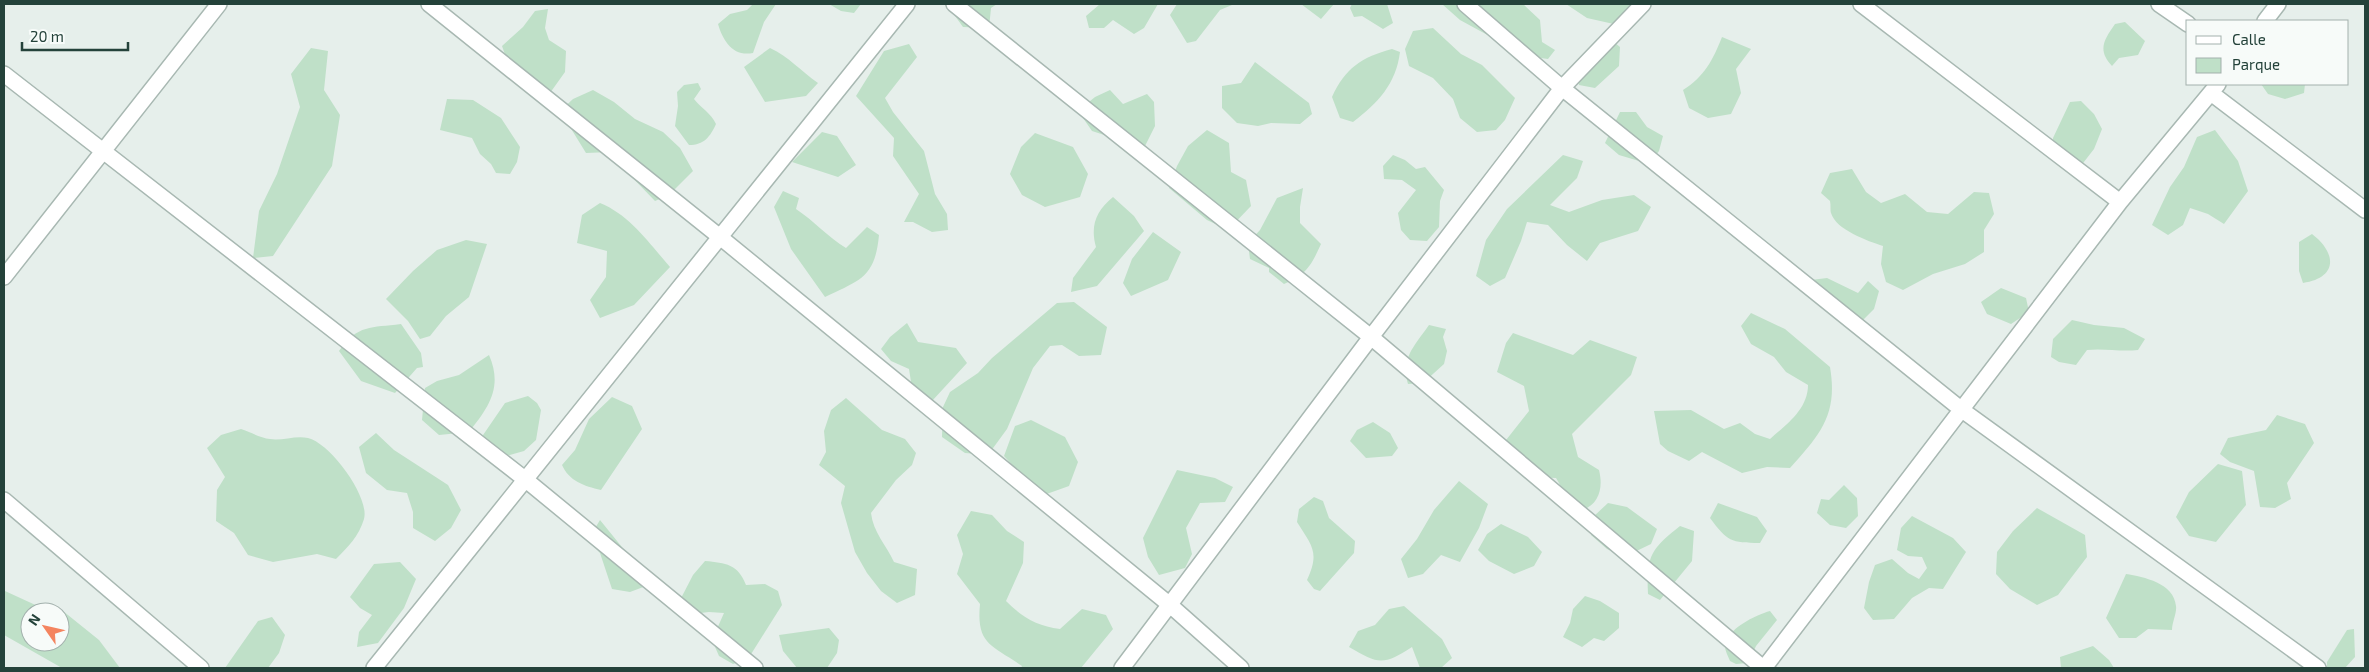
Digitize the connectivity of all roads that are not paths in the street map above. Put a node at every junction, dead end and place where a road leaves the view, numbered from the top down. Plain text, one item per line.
1 (219, 4) edge
2 (429, 4) edge
3 (907, 4) edge
4 (954, 4) edge
5 (1465, 4) edge
6 (1643, 4) edge
7 (1861, 4) edge
8 (2160, 4) edge
9 (2278, 4) edge
10 (2266, 20) edge
11 (2186, 23) edge
12 (4, 74) edge
13 (1562, 88) junction
14 (2214, 88) edge
15 (103, 151) junction
16 (2120, 202) junction
17 (2365, 210) edge
18 (720, 238) junction
19 (4, 277) edge
20 (1371, 337) junction
21 (1962, 410) junction
22 (526, 480) junction
23 (4, 500) edge
24 (1170, 605) junction
25 (201, 668) edge
26 (374, 668) edge
27 (755, 668) edge
28 (1122, 668) edge
29 (1241, 668) edge
30 (1764, 668) edge
31 (2318, 668) edge

1 - 15 street
2 - 18 street
3 - 18 street
4 - 20 street
5 - 13 street
6 - 13 street
7 - 16 street
8 - 11 street
9 - 10 street
12 - 15 street
13 - 20 street
13 - 21 street
14 - 16 street
14 - 17 street
15 - 19 street
15 - 22 street
16 - 21 street
18 - 22 street
18 - 24 street
20 - 24 street
20 - 30 street
21 - 30 street
21 - 31 street
22 - 26 street
22 - 27 street
23 - 25 street
24 - 28 street
24 - 29 street

